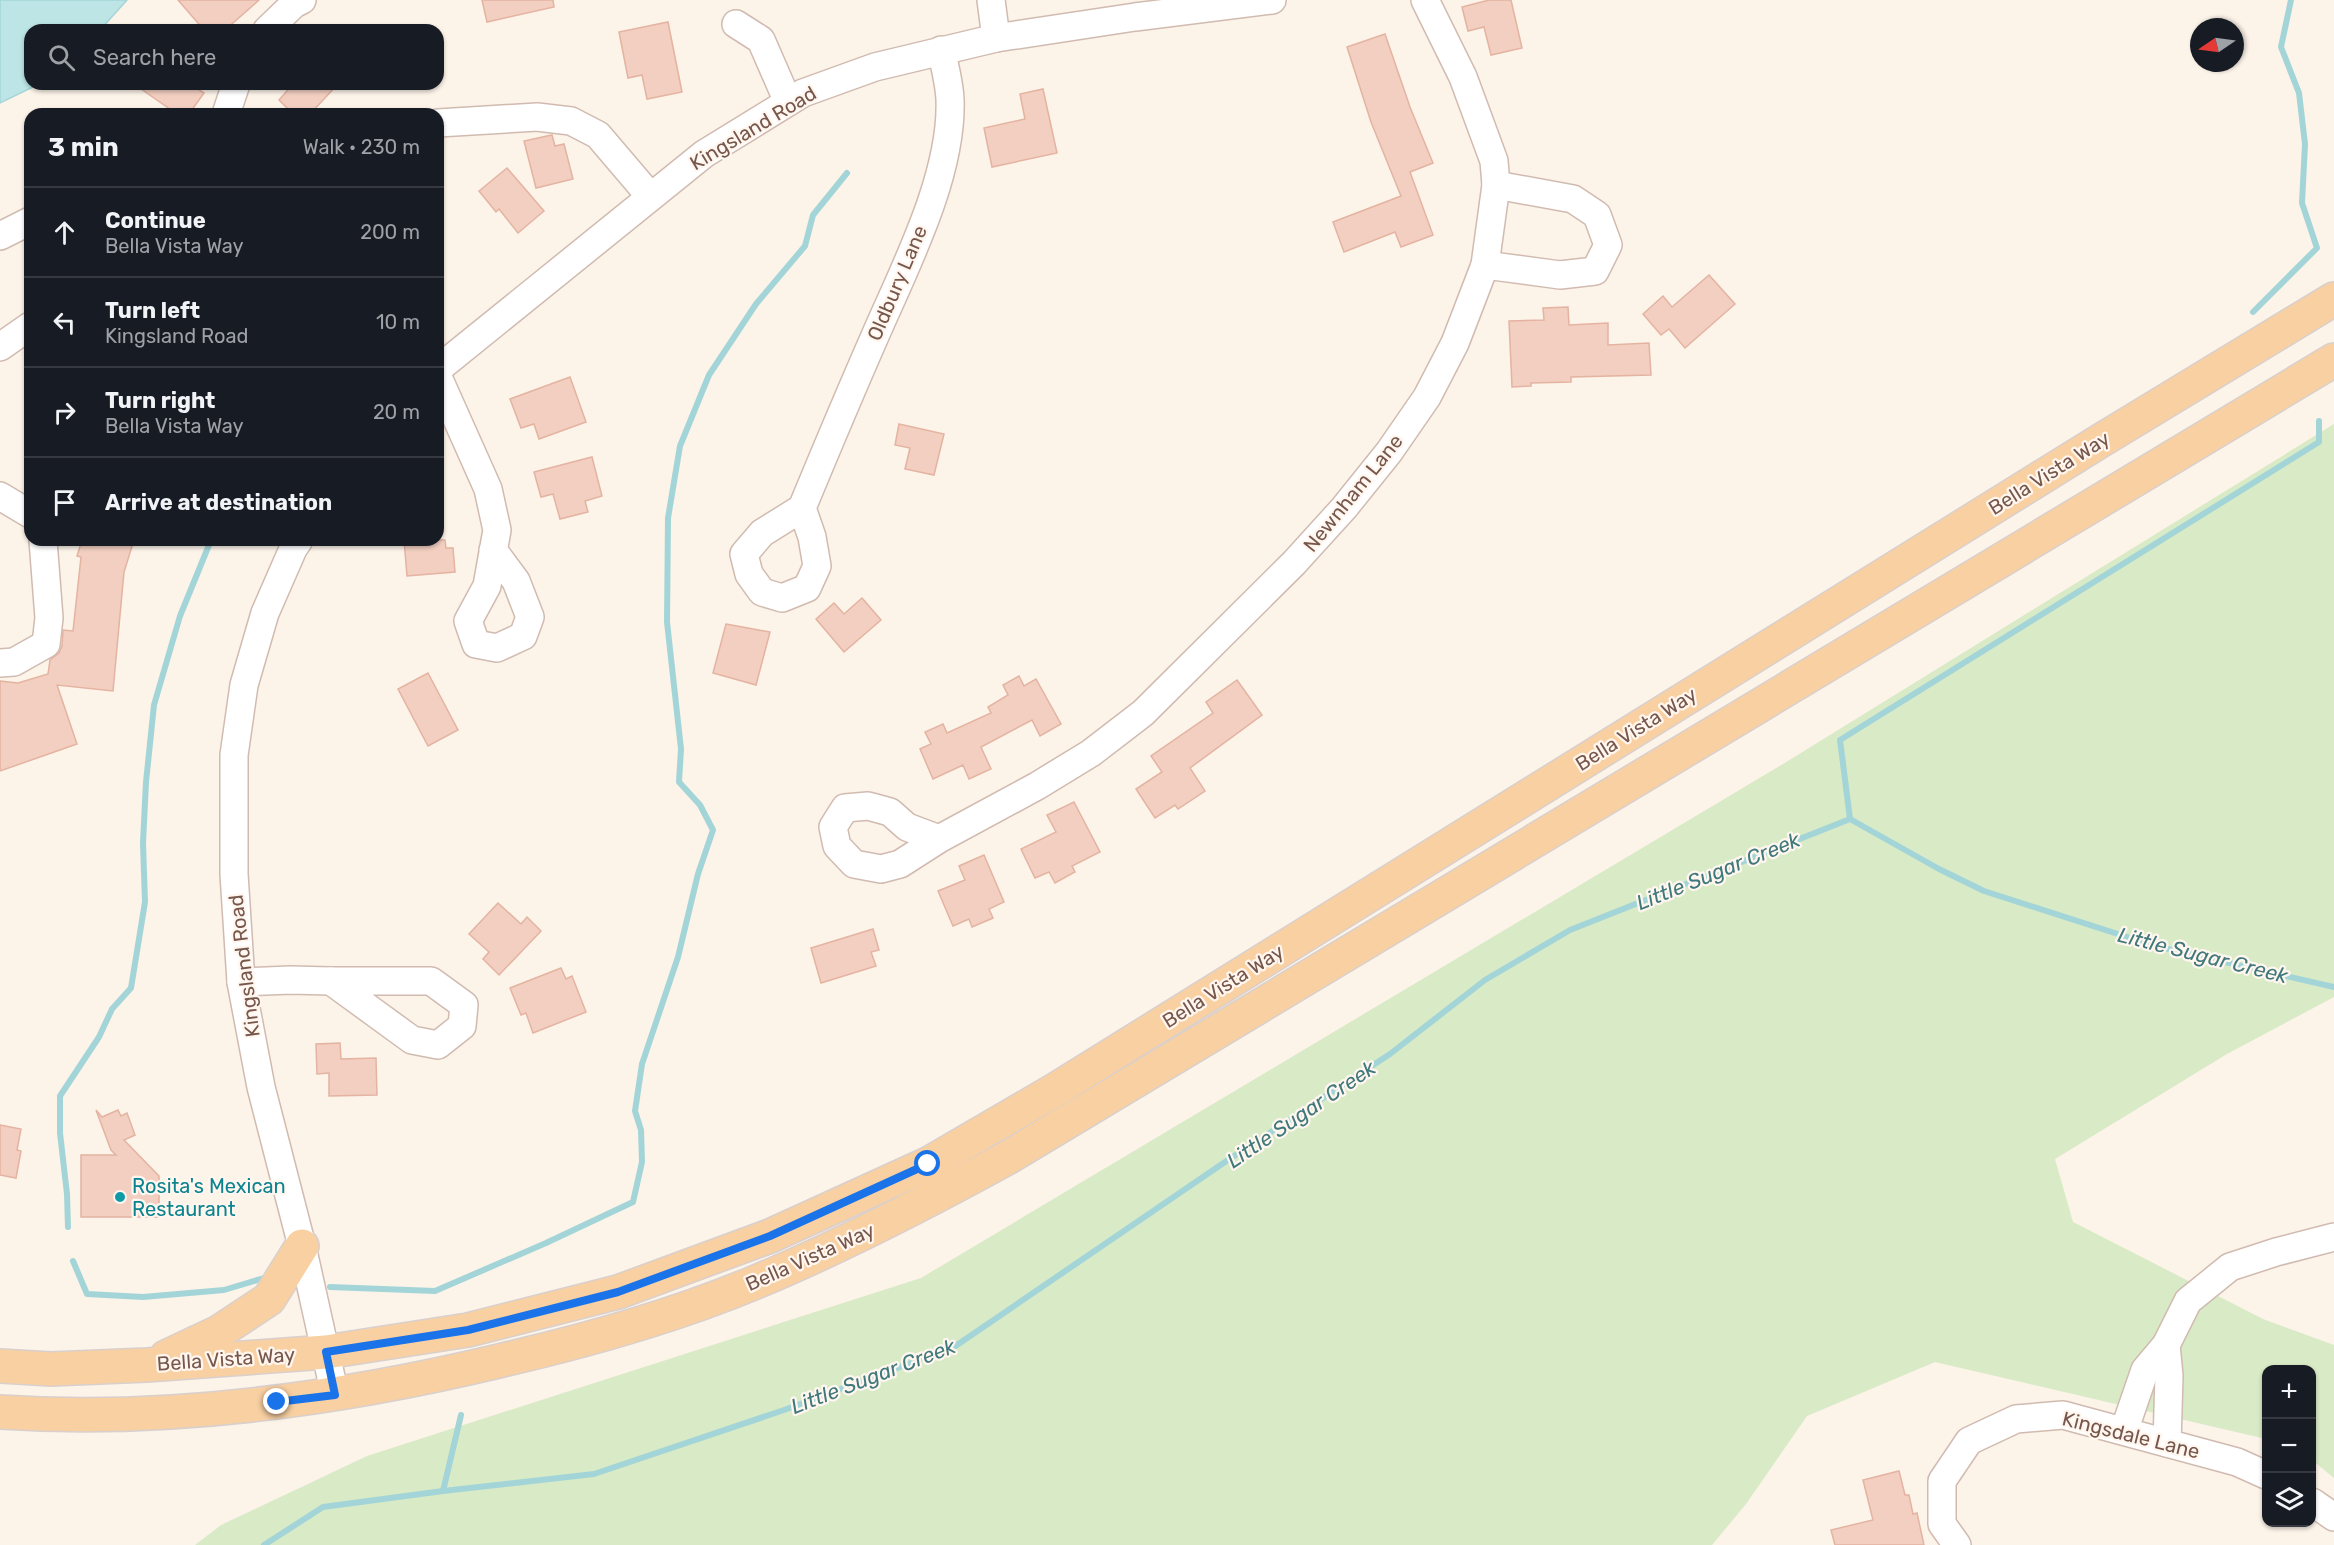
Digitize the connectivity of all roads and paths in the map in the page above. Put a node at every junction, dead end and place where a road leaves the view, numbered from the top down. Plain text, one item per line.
1 (302, 0) edge
2 (991, 0) edge
3 (1272, 0) edge
4 (1425, 0) edge
5 (1134, 8) edge
6 (273, 24) edge
7 (736, 24) dead end
8 (996, 38) junction
9 (941, 50) junction
10 (234, 90) edge
11 (788, 102) junction
12 (228, 108) edge
13 (444, 122) edge
14 (1496, 185) junction
15 (650, 196) junction
16 (24, 224) edge
17 (0, 236) edge
18 (1485, 265) junction
19 (2334, 298) edge
20 (24, 330) edge
21 (0, 347) edge
22 (2334, 360) edge
23 (444, 364) edge
24 (444, 390) edge
25 (0, 496) edge
26 (802, 508) dead end
27 (24, 510) edge
28 (43, 546) edge
29 (296, 546) edge
30 (494, 550) dead end
31 (0, 663) edge
32 (939, 839) dead end
33 (331, 981) dead end
34 (242, 982) junction
35 (2334, 1237) edge
36 (302, 1246) junction
37 (2166, 1345) junction
38 (326, 1352) junction
39 (147, 1365) junction
40 (0, 1366) edge
41 (335, 1395) junction
42 (0, 1412) edge
43 (2124, 1431) junction
44 (2167, 1443) junction
45 (2262, 1473) edge
46 (2316, 1505) edge
47 (2334, 1517) edge
48 (1957, 1545) edge

1 - 6 street
2 - 8 street
3 - 5 street, Kingsland Road
4 - 14 street, Newnham Lane
5 - 8 street, Kingsland Road
7 - 11 street
8 - 9 street, Kingsland Road
9 - 11 street, Kingsland Road
9 - 26 street, Oldbury Lane
10 - 12 street
11 - 15 street, Kingsland Road
13 - 15 street
14 - 18 street, Newnham Lane
14 - 18 street
15 - 23 street, Kingsland Road
16 - 17 street
18 - 32 street, Newnham Lane
19 - 38 main road, Bella Vista Way
20 - 21 street
22 - 41 main road, Bella Vista Way
24 - 30 street
25 - 27 street
28 - 31 street
29 - 34 street, Kingsland Road
33 - 34 street
34 - 36 street, Kingsland Road
35 - 37 street
36 - 38 street, Kingsland Road
36 - 39 main road
37 - 43 street
37 - 44 street
38 - 39 main road, Bella Vista Way
38 - 41 street, Kingsland Road
39 - 40 main road, Bella Vista Way
41 - 42 main road, Bella Vista Way
43 - 44 street, Kingsdale Lane
43 - 48 street, Kingsdale Lane
44 - 45 street, Kingsdale Lane
46 - 47 street

